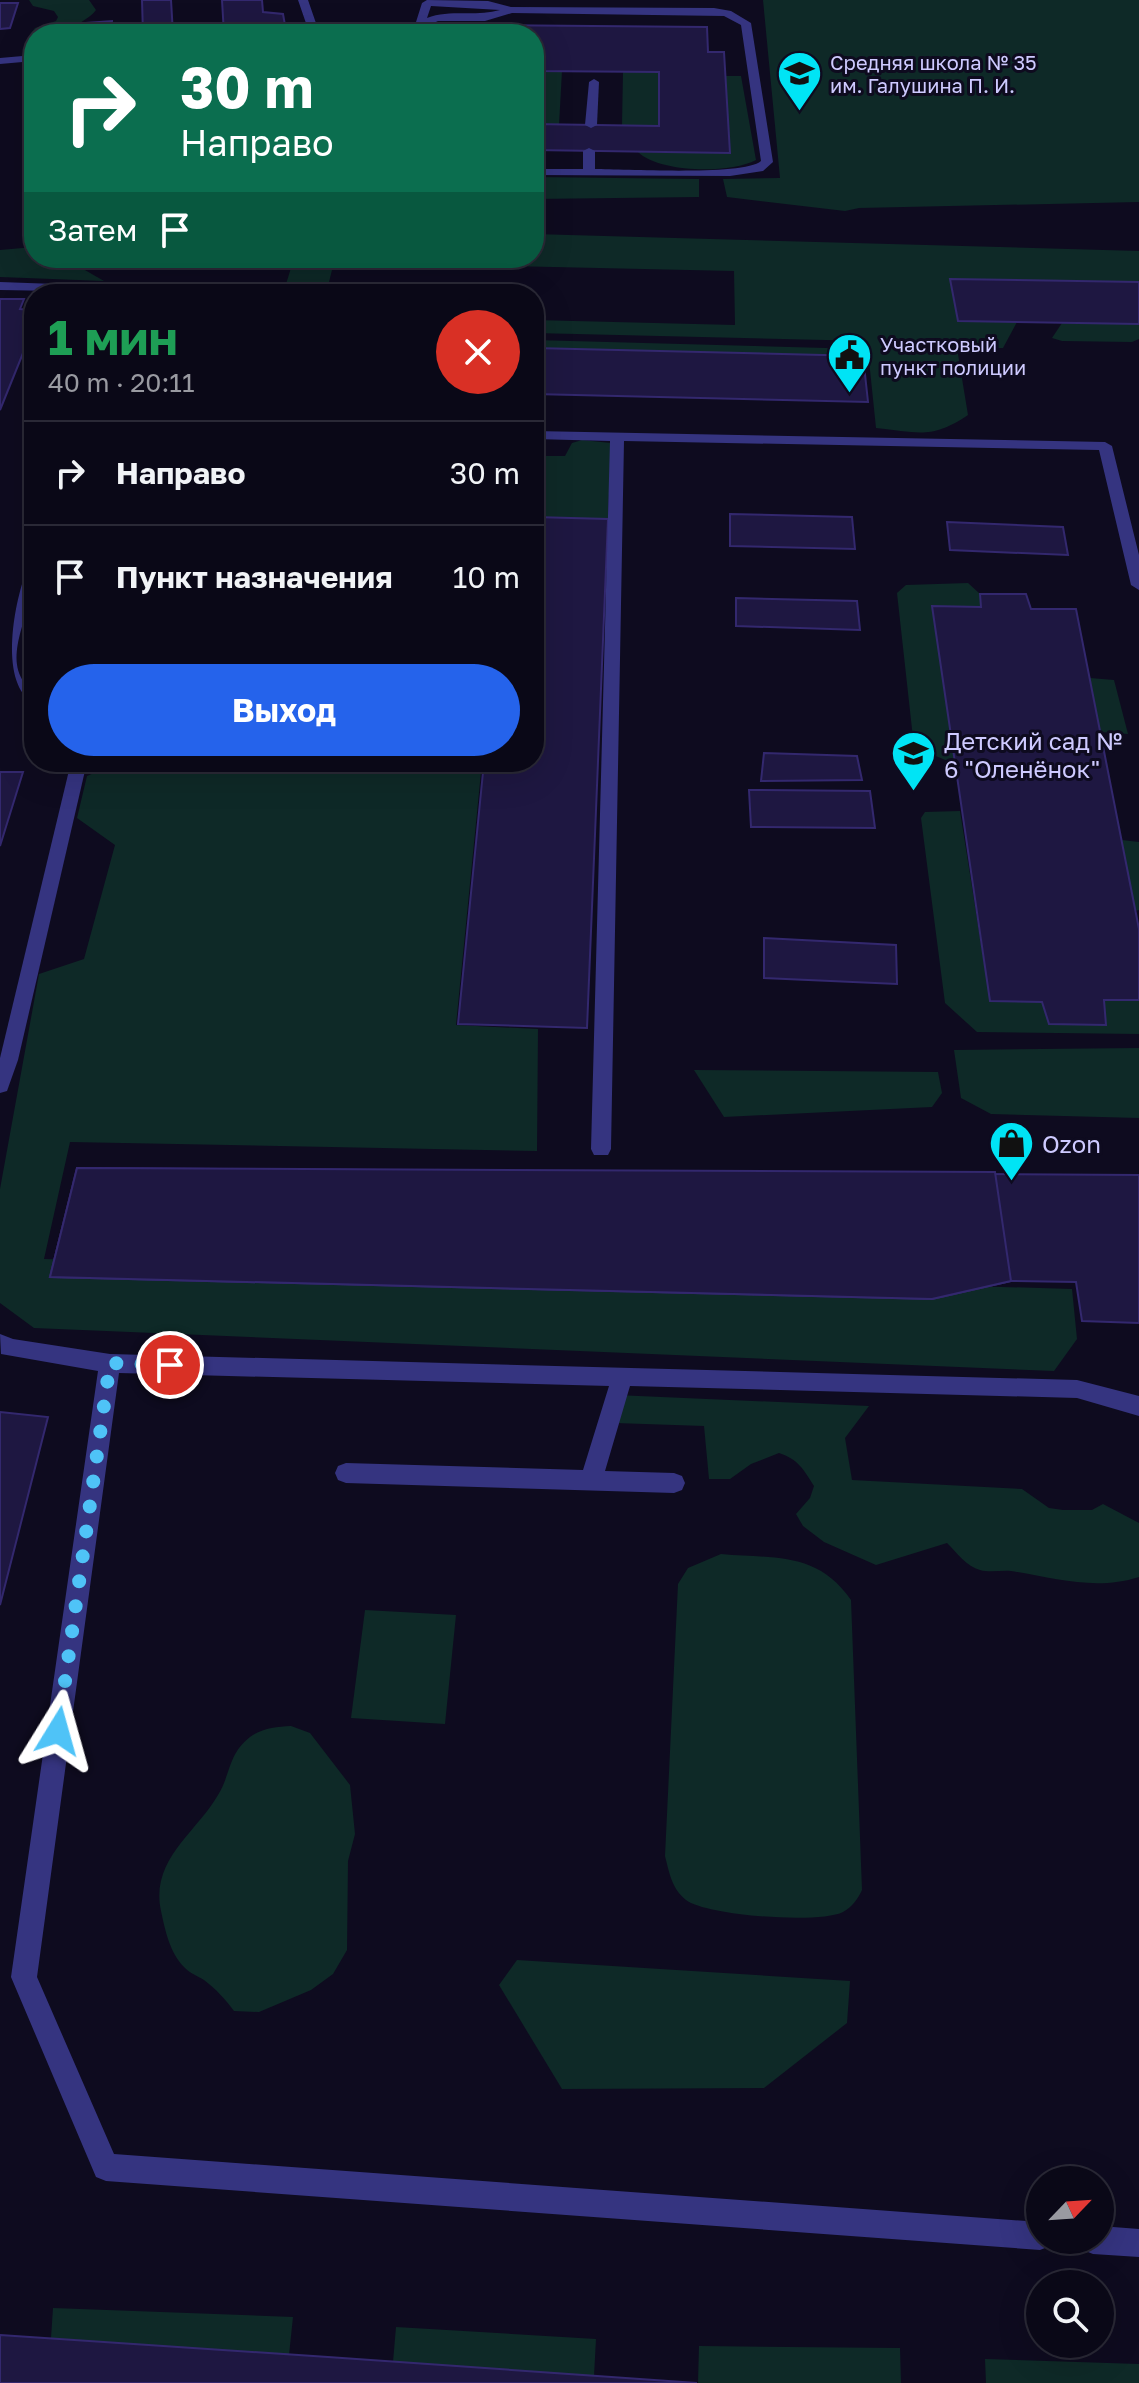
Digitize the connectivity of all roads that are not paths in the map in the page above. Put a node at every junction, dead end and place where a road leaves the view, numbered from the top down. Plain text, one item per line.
1 (303, 0) edge
2 (511, 10) junction
3 (311, 24) edge
4 (420, 24) edge
5 (426, 24) edge
6 (24, 59) edge
7 (0, 61) edge
8 (594, 82) dead end
9 (591, 125) dead end
10 (589, 151) dead end
11 (544, 172) edge
12 (589, 172) junction
13 (0, 286) edge
14 (24, 287) edge
15 (544, 435) edge
16 (617, 436) junction
17 (1139, 585) edge
18 (24, 598) edge
19 (24, 693) edge
20 (77, 772) edge
21 (0, 1086) edge
22 (601, 1149) dead end
23 (0, 1343) edge
24 (110, 1363) junction
25 (622, 1377) junction
26 (1139, 1406) edge
27 (346, 1473) dead end
28 (591, 1480) junction
29 (674, 1483) dead end
30 (1026, 2235) edge
31 (1114, 2241) edge
32 (1139, 2243) edge

1 - 3 lane
2 - 4 lane
2 - 5 lane
2 - 12 lane
6 - 7 lane
8 - 9 lane
10 - 12 lane
11 - 12 lane
13 - 14 lane
15 - 16 lane
16 - 17 lane
16 - 22 lane
18 - 19 lane
20 - 21 lane
23 - 24 lane
24 - 25 lane
24 - 30 lane
25 - 26 lane
25 - 28 lane
27 - 28 lane
28 - 29 lane
31 - 32 lane

